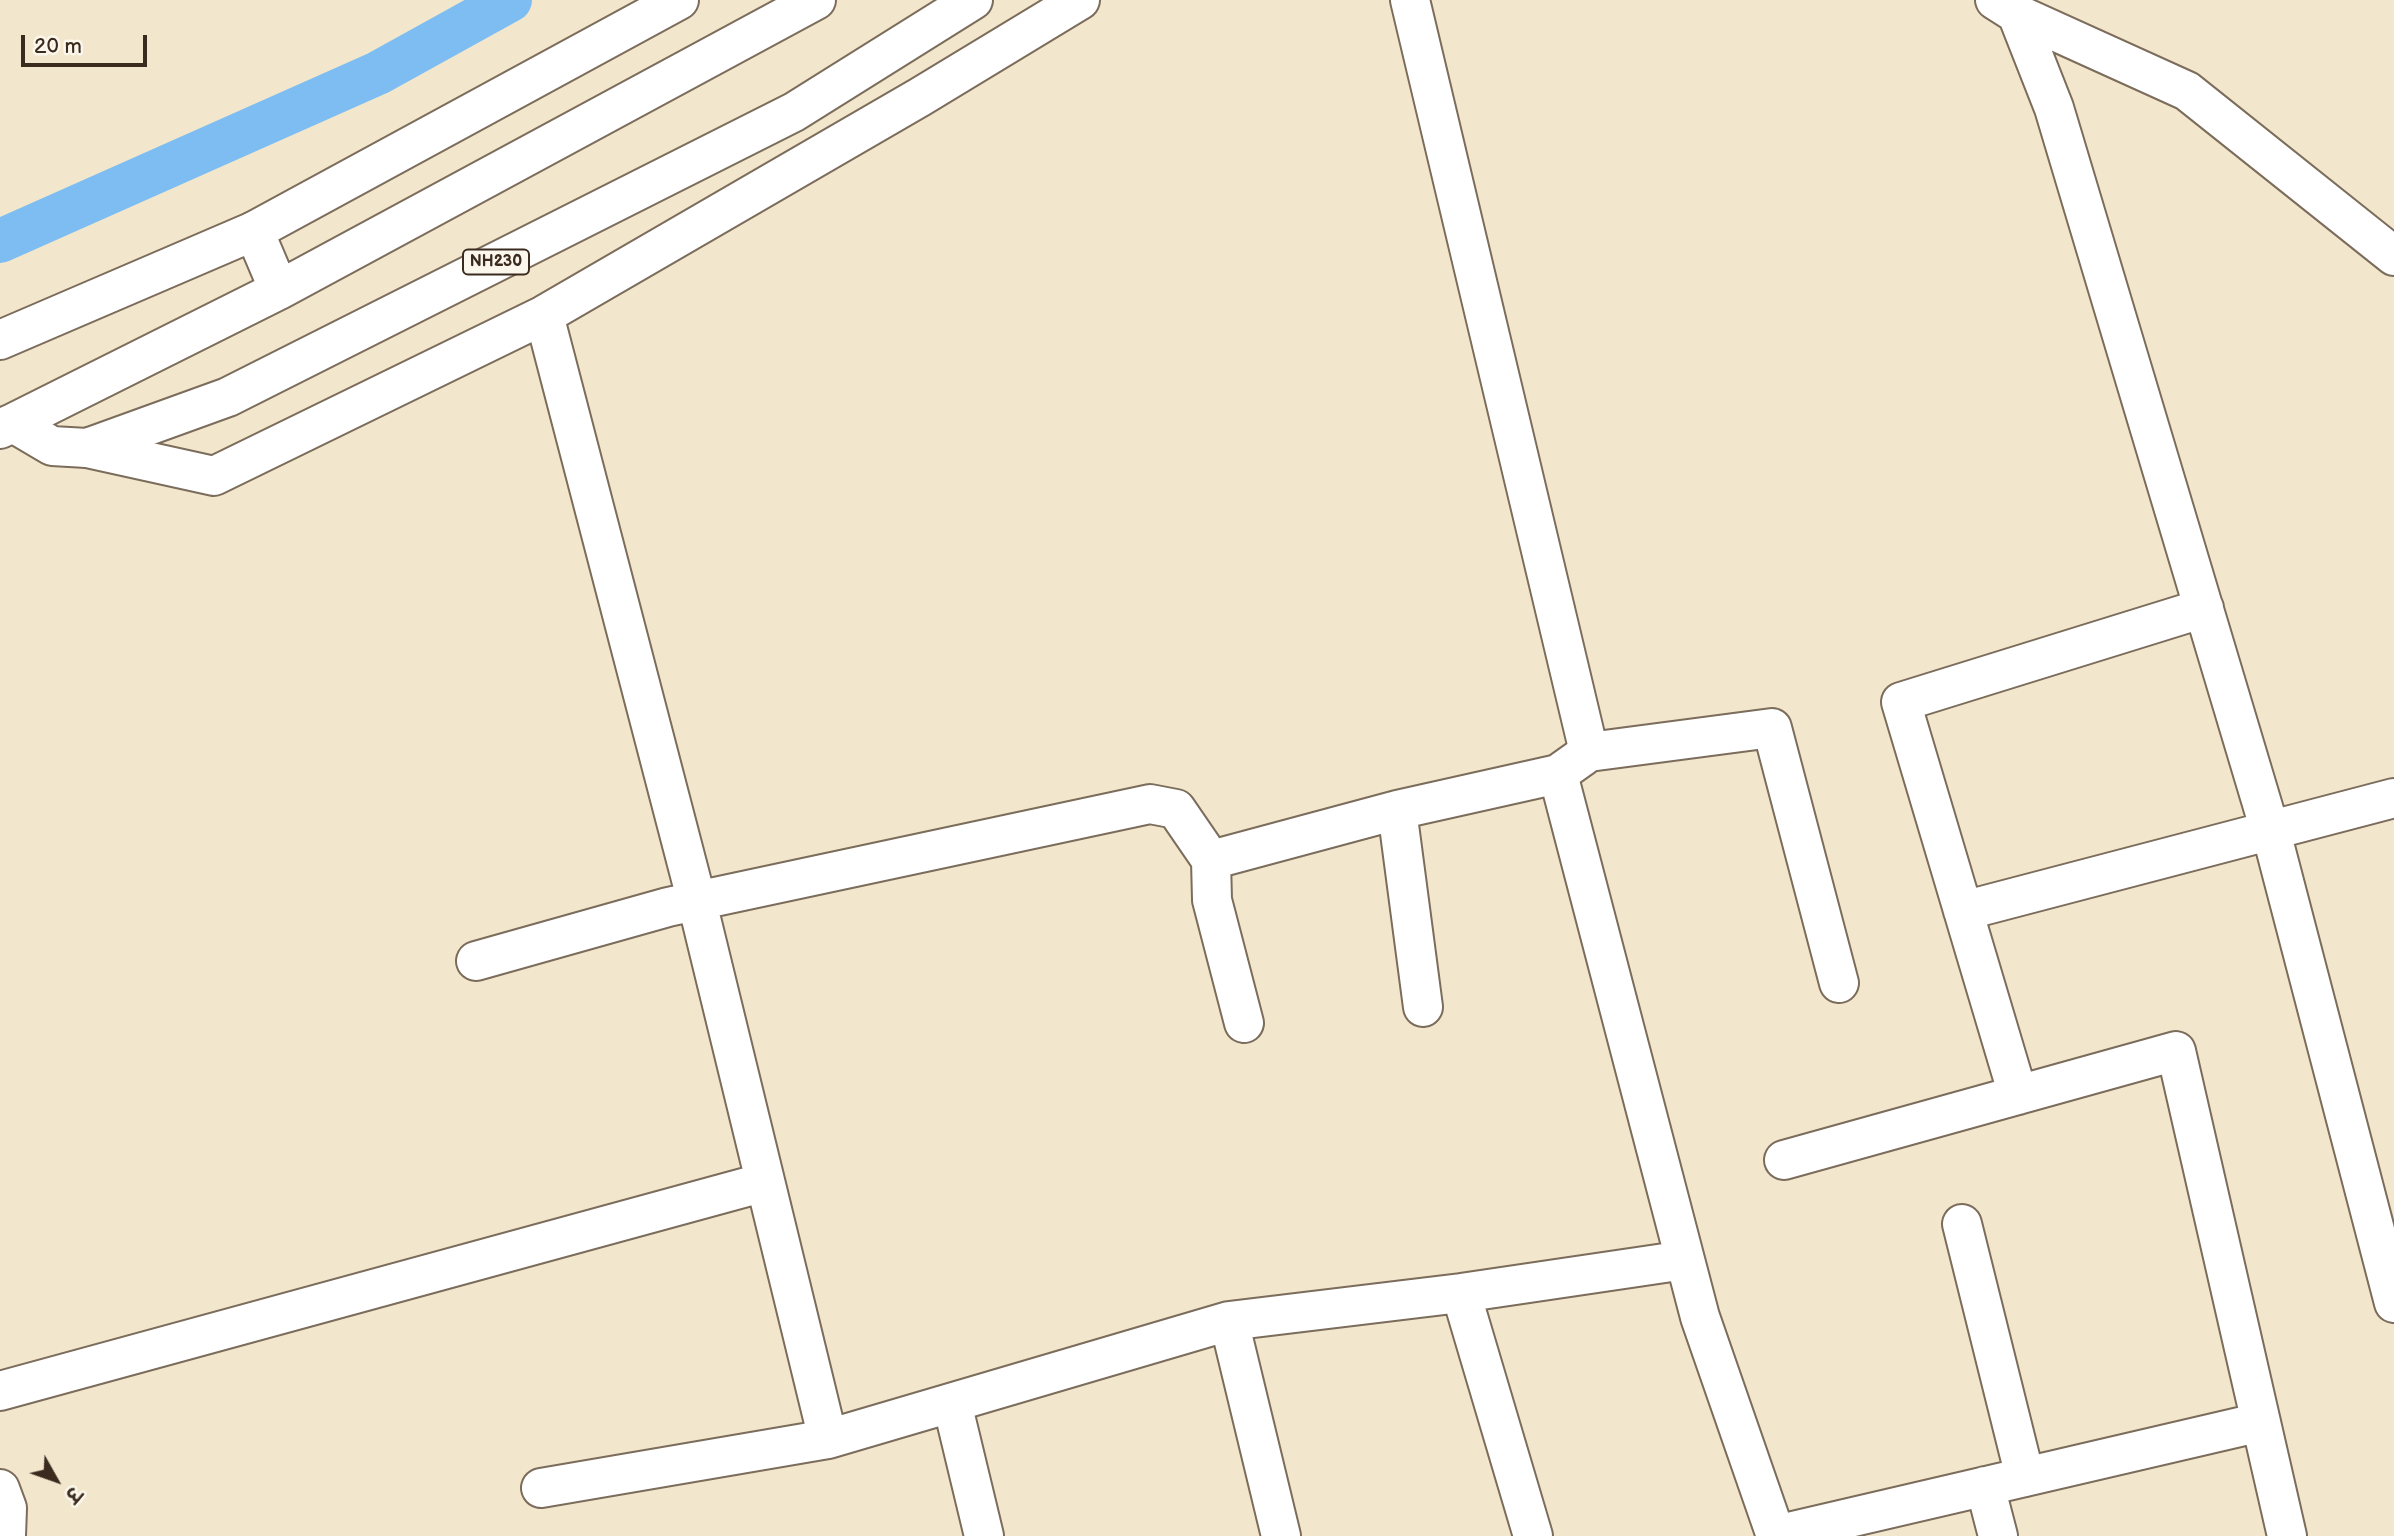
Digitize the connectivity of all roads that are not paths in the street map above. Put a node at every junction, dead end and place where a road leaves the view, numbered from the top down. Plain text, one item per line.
1 (679, 0) edge
2 (816, 0) edge
3 (973, 0) edge
4 (1080, 0) edge
5 (1409, 0) edge
6 (2006, 7) edge
7 (254, 231) junction
8 (2394, 256) edge
9 (279, 290) junction
10 (544, 315) junction
11 (0, 341) edge
12 (6, 426) edge
13 (87, 448) junction
14 (2204, 608) junction
15 (1589, 752) junction
16 (1558, 774) junction
17 (2394, 797) edge
18 (1397, 810) junction
19 (2270, 830) junction
20 (1212, 860) junction
21 (697, 902) junction
22 (1964, 911) junction
23 (476, 961) dead end
24 (1839, 983) dead end
25 (1423, 1007) dead end
26 (1244, 1023) dead end
27 (2018, 1095) junction
28 (1784, 1160) dead end
29 (765, 1182) junction
30 (1962, 1224) dead end
31 (1685, 1260) junction
32 (1461, 1293) junction
33 (2394, 1303) edge
34 (1229, 1321) junction
35 (0, 1391) edge
36 (951, 1403) junction
37 (2261, 1422) junction
38 (828, 1439) junction
39 (2025, 1477) junction
40 (1985, 1486) junction
41 (541, 1488) dead end
42 (0, 1489) edge
43 (6, 1536) edge
44 (984, 1536) edge
45 (1281, 1536) edge
46 (1533, 1536) edge
47 (1776, 1536) edge
48 (1998, 1536) edge
49 (2287, 1536) edge

1 - 7 main road
2 - 9 main road
3 - 13 main road, NH230
4 - 10 main road
5 - 15 main road
6 - 8 main road
6 - 14 main road
7 - 9 main road
7 - 11 main road
9 - 12 main road
10 - 13 main road
10 - 21 main road
12 - 13 main road, NH230
14 - 19 main road
14 - 22 main road
15 - 16 main road
15 - 24 main road
16 - 18 main road
16 - 31 main road
17 - 19 main road
18 - 20 main road
18 - 25 main road
19 - 22 main road
19 - 33 main road
20 - 21 main road
20 - 26 main road
21 - 23 main road
21 - 29 main road
22 - 27 main road
27 - 28 main road
27 - 37 main road
29 - 35 main road
29 - 38 main road
30 - 39 main road
31 - 32 main road
31 - 47 main road
32 - 34 main road
32 - 46 main road
34 - 36 main road
34 - 45 main road
36 - 38 main road
36 - 44 main road
37 - 39 main road
37 - 49 main road
38 - 41 main road
39 - 40 main road
40 - 47 main road
40 - 48 main road
42 - 43 main road

